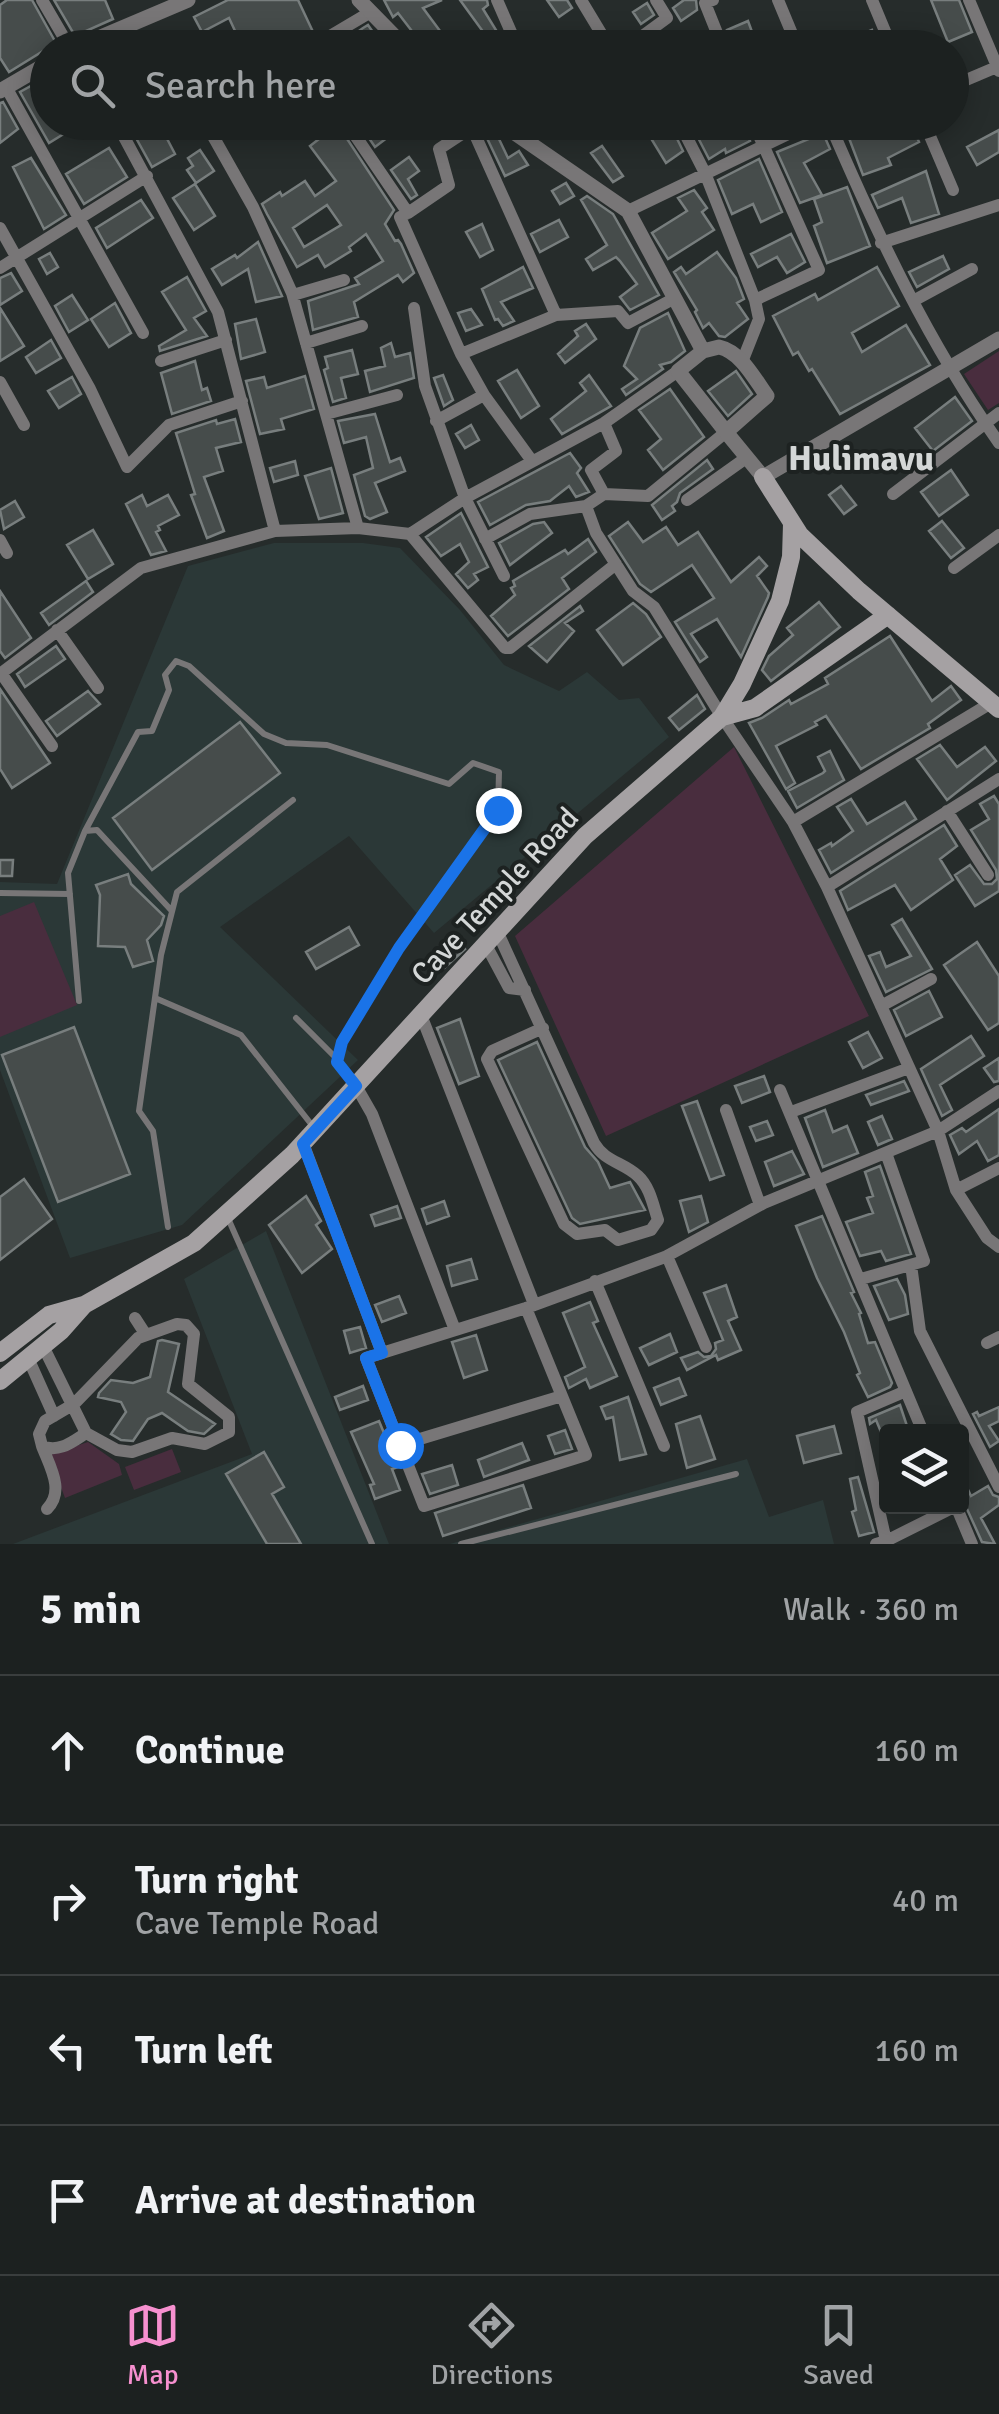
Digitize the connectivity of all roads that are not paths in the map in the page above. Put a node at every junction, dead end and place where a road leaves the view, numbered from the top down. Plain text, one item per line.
1 (42, 0) edge
2 (188, 0) edge
3 (496, 0) edge
4 (581, 0) edge
5 (656, 0) edge
6 (713, 0) edge
7 (778, 0) edge
8 (872, 0) edge
9 (969, 0) edge
10 (364, 6) edge
11 (61, 30) edge
12 (116, 30) edge
13 (333, 30) edge
14 (388, 30) edge
15 (510, 30) edge
16 (599, 30) edge
17 (652, 30) edge
18 (716, 30) edge
19 (790, 30) edge
20 (884, 30) edge
21 (998, 68) edge
22 (30, 73) edge
23 (969, 79) edge
24 (3, 89) edge
25 (30, 135) edge
26 (33, 140) edge
27 (126, 140) edge
28 (215, 140) edge
29 (358, 140) edge
30 (452, 140) edge
31 (482, 140) edge
32 (533, 140) edge
33 (688, 140) edge
34 (760, 140) edge
35 (775, 140) edge
36 (837, 140) edge
37 (932, 140) edge
38 (762, 146) junction
39 (705, 173) junction
40 (146, 176) junction
41 (953, 190) dead end
42 (999, 205) edge
43 (628, 211) junction
44 (408, 213) junction
45 (80, 219) junction
46 (0, 228) edge
47 (881, 243) junction
48 (16, 258) junction
49 (0, 268) edge
50 (972, 269) dead end
51 (344, 280) dead end
52 (293, 295) junction
53 (675, 298) junction
54 (755, 300) junction
55 (914, 301) junction
56 (414, 308) dead end
57 (556, 315) junction
58 (362, 326) dead end
59 (143, 334) dead end
60 (999, 339) edge
61 (226, 340) junction
62 (306, 343) junction
63 (702, 351) junction
64 (461, 354) junction
65 (160, 361) dead end
66 (742, 362) junction
67 (950, 366) junction
68 (678, 371) junction
69 (0, 382) edge
70 (396, 395) dead end
71 (484, 395) junction
72 (242, 401) junction
73 (999, 413) edge
74 (326, 414) junction
75 (436, 421) junction
76 (604, 423) junction
77 (985, 424) junction
78 (24, 425) dead end
79 (726, 432) junction
80 (999, 444) edge
81 (746, 458) junction
82 (532, 461) junction
83 (762, 478) junction
84 (604, 494) junction
85 (892, 494) dead end
86 (465, 498) junction
87 (687, 500) dead end
88 (586, 506) junction
89 (792, 524) junction
90 (358, 528) junction
91 (275, 531) junction
92 (410, 534) junction
93 (999, 534) edge
94 (485, 539) junction
95 (616, 564) junction
96 (954, 568) dead end
97 (504, 576) dead end
98 (888, 615) junction
99 (57, 630) junction
100 (1, 674) edge
101 (98, 688) dead end
102 (995, 706) edge
103 (722, 717) junction
104 (52, 746) dead end
105 (999, 779) edge
106 (293, 800) dead end
107 (947, 811) junction
108 (792, 822) junction
109 (85, 831) junction
110 (988, 874) dead end
111 (826, 888) junction
112 (0, 894) edge
113 (70, 894) junction
114 (172, 910) junction
115 (492, 939) junction
116 (931, 979) dead end
117 (155, 998) junction
118 (79, 1001) dead end
119 (882, 1006) junction
120 (421, 1015) junction
121 (296, 1018) dead end
122 (543, 1028) junction
123 (338, 1059) junction
124 (909, 1068) junction
125 (356, 1086) junction
126 (780, 1090) dead end
127 (999, 1092) edge
128 (726, 1110) dead end
129 (791, 1112) junction
130 (938, 1131) junction
131 (309, 1137) junction
132 (886, 1153) junction
133 (999, 1168) edge
134 (820, 1181) junction
135 (956, 1190) junction
136 (760, 1205) junction
137 (227, 1215) junction
138 (168, 1226) dead end
139 (999, 1247) edge
140 (666, 1256) junction
141 (911, 1265) junction
142 (861, 1279) junction
143 (595, 1281) junction
144 (84, 1305) junction
145 (530, 1306) junction
146 (135, 1318) dead end
147 (454, 1330) junction
148 (146, 1335) junction
149 (706, 1347) dead end
150 (0, 1352) edge
151 (36, 1352) junction
152 (382, 1353) junction
153 (0, 1381) edge
154 (906, 1391) junction
155 (562, 1396) junction
156 (74, 1404) junction
157 (54, 1416) junction
158 (920, 1424) edge
159 (86, 1433) junction
160 (400, 1445) junction
161 (42, 1446) junction
162 (664, 1446) dead end
163 (736, 1474) dead end
164 (999, 1487) edge
165 (47, 1509) dead end
166 (881, 1543) edge
167 (372, 1544) edge
168 (461, 1544) edge
169 (972, 1544) edge

1 - 11 street
2 - 12 street
3 - 15 street
4 - 16 street
5 - 17 street
6 - 18 street
7 - 19 street
8 - 20 street
9 - 21 street
10 - 13 street
10 - 14 street
21 - 23 street
22 - 24 street
24 - 25 street
26 - 45 street
27 - 40 street
28 - 52 street
29 - 44 street
30 - 44 street
31 - 57 street
32 - 43 street
33 - 39 street
34 - 38 street
35 - 38 street
36 - 47 street
37 - 41 street
38 - 39 street
38 - 54 street
39 - 43 street
39 - 54 street
40 - 45 street
40 - 61 street
42 - 47 street
43 - 53 street
44 - 64 street
45 - 48 street
45 - 59 street
46 - 48 street
47 - 55 street
48 - 49 street
48 - 72 street
50 - 55 street
51 - 52 street
52 - 62 street
53 - 57 street
53 - 63 street
54 - 66 street
55 - 67 street
56 - 75 street
57 - 64 street
58 - 62 street
60 - 67 street
61 - 65 street
61 - 72 street
62 - 74 street
63 - 66 street
63 - 68 street
64 - 71 street
66 - 79 street
67 - 77 street
67 - 83 street
68 - 76 street
68 - 79 street
69 - 78 street
70 - 74 street
71 - 75 street
71 - 82 street
72 - 91 street
73 - 77 street
74 - 90 street
75 - 86 street
76 - 82 street
76 - 84 street
77 - 80 street
77 - 85 street
79 - 81 street
79 - 84 street
81 - 83 street
81 - 87 street
82 - 86 street
83 - 89 main road
84 - 88 street
86 - 92 street
86 - 94 street
88 - 94 street
88 - 95 street
89 - 98 main road
89 - 103 main road, Cave Temple Road
90 - 91 street
90 - 92 street
91 - 99 street
92 - 95 street
93 - 96 street
94 - 97 street
95 - 103 street
98 - 102 main road
98 - 103 main road, Cave Temple Road
99 - 100 street
99 - 101 street
100 - 104 street
102 - 108 street
103 - 108 street
103 - 115 main road, Cave Temple Road
105 - 107 street
106 - 114 lane
107 - 110 street
107 - 111 street
108 - 111 street
109 - 113 lane
109 - 114 lane
109 - 123 lane
111 - 119 street
112 - 113 lane
113 - 118 lane
114 - 117 lane
115 - 120 main road, Cave Temple Road
115 - 122 street
116 - 119 street
117 - 131 lane
117 - 138 lane
119 - 124 street
120 - 125 main road, Cave Temple Road
120 - 145 street
121 - 123 lane
122 - 122 street
123 - 125 lane
124 - 129 street
124 - 130 street
125 - 131 main road, Cave Temple Road
125 - 147 street
126 - 129 street
127 - 130 street
128 - 136 street
129 - 134 street
130 - 132 street
130 - 135 street
131 - 137 main road, Cave Temple Road
131 - 152 street
132 - 134 street
132 - 141 street
133 - 135 street
134 - 136 street
134 - 142 street
135 - 139 street
136 - 140 street
137 - 144 main road, Cave Temple Road
137 - 167 lane
140 - 143 street
140 - 149 street
141 - 142 street
141 - 164 street
142 - 154 street
143 - 145 street
143 - 162 street
144 - 150 main road, Cave Temple Road
144 - 151 main road, Cave Temple Road
145 - 147 street
145 - 155 street
146 - 148 street
147 - 152 street
148 - 156 street
148 - 159 street
151 - 153 main road, Cave Temple Road
151 - 156 street
151 - 157 street
152 - 160 street
154 - 158 street
154 - 166 street
155 - 160 street
155 - 160 street
156 - 157 street
156 - 159 street
157 - 161 street
159 - 161 street
161 - 165 street
163 - 168 lane
166 - 169 street

